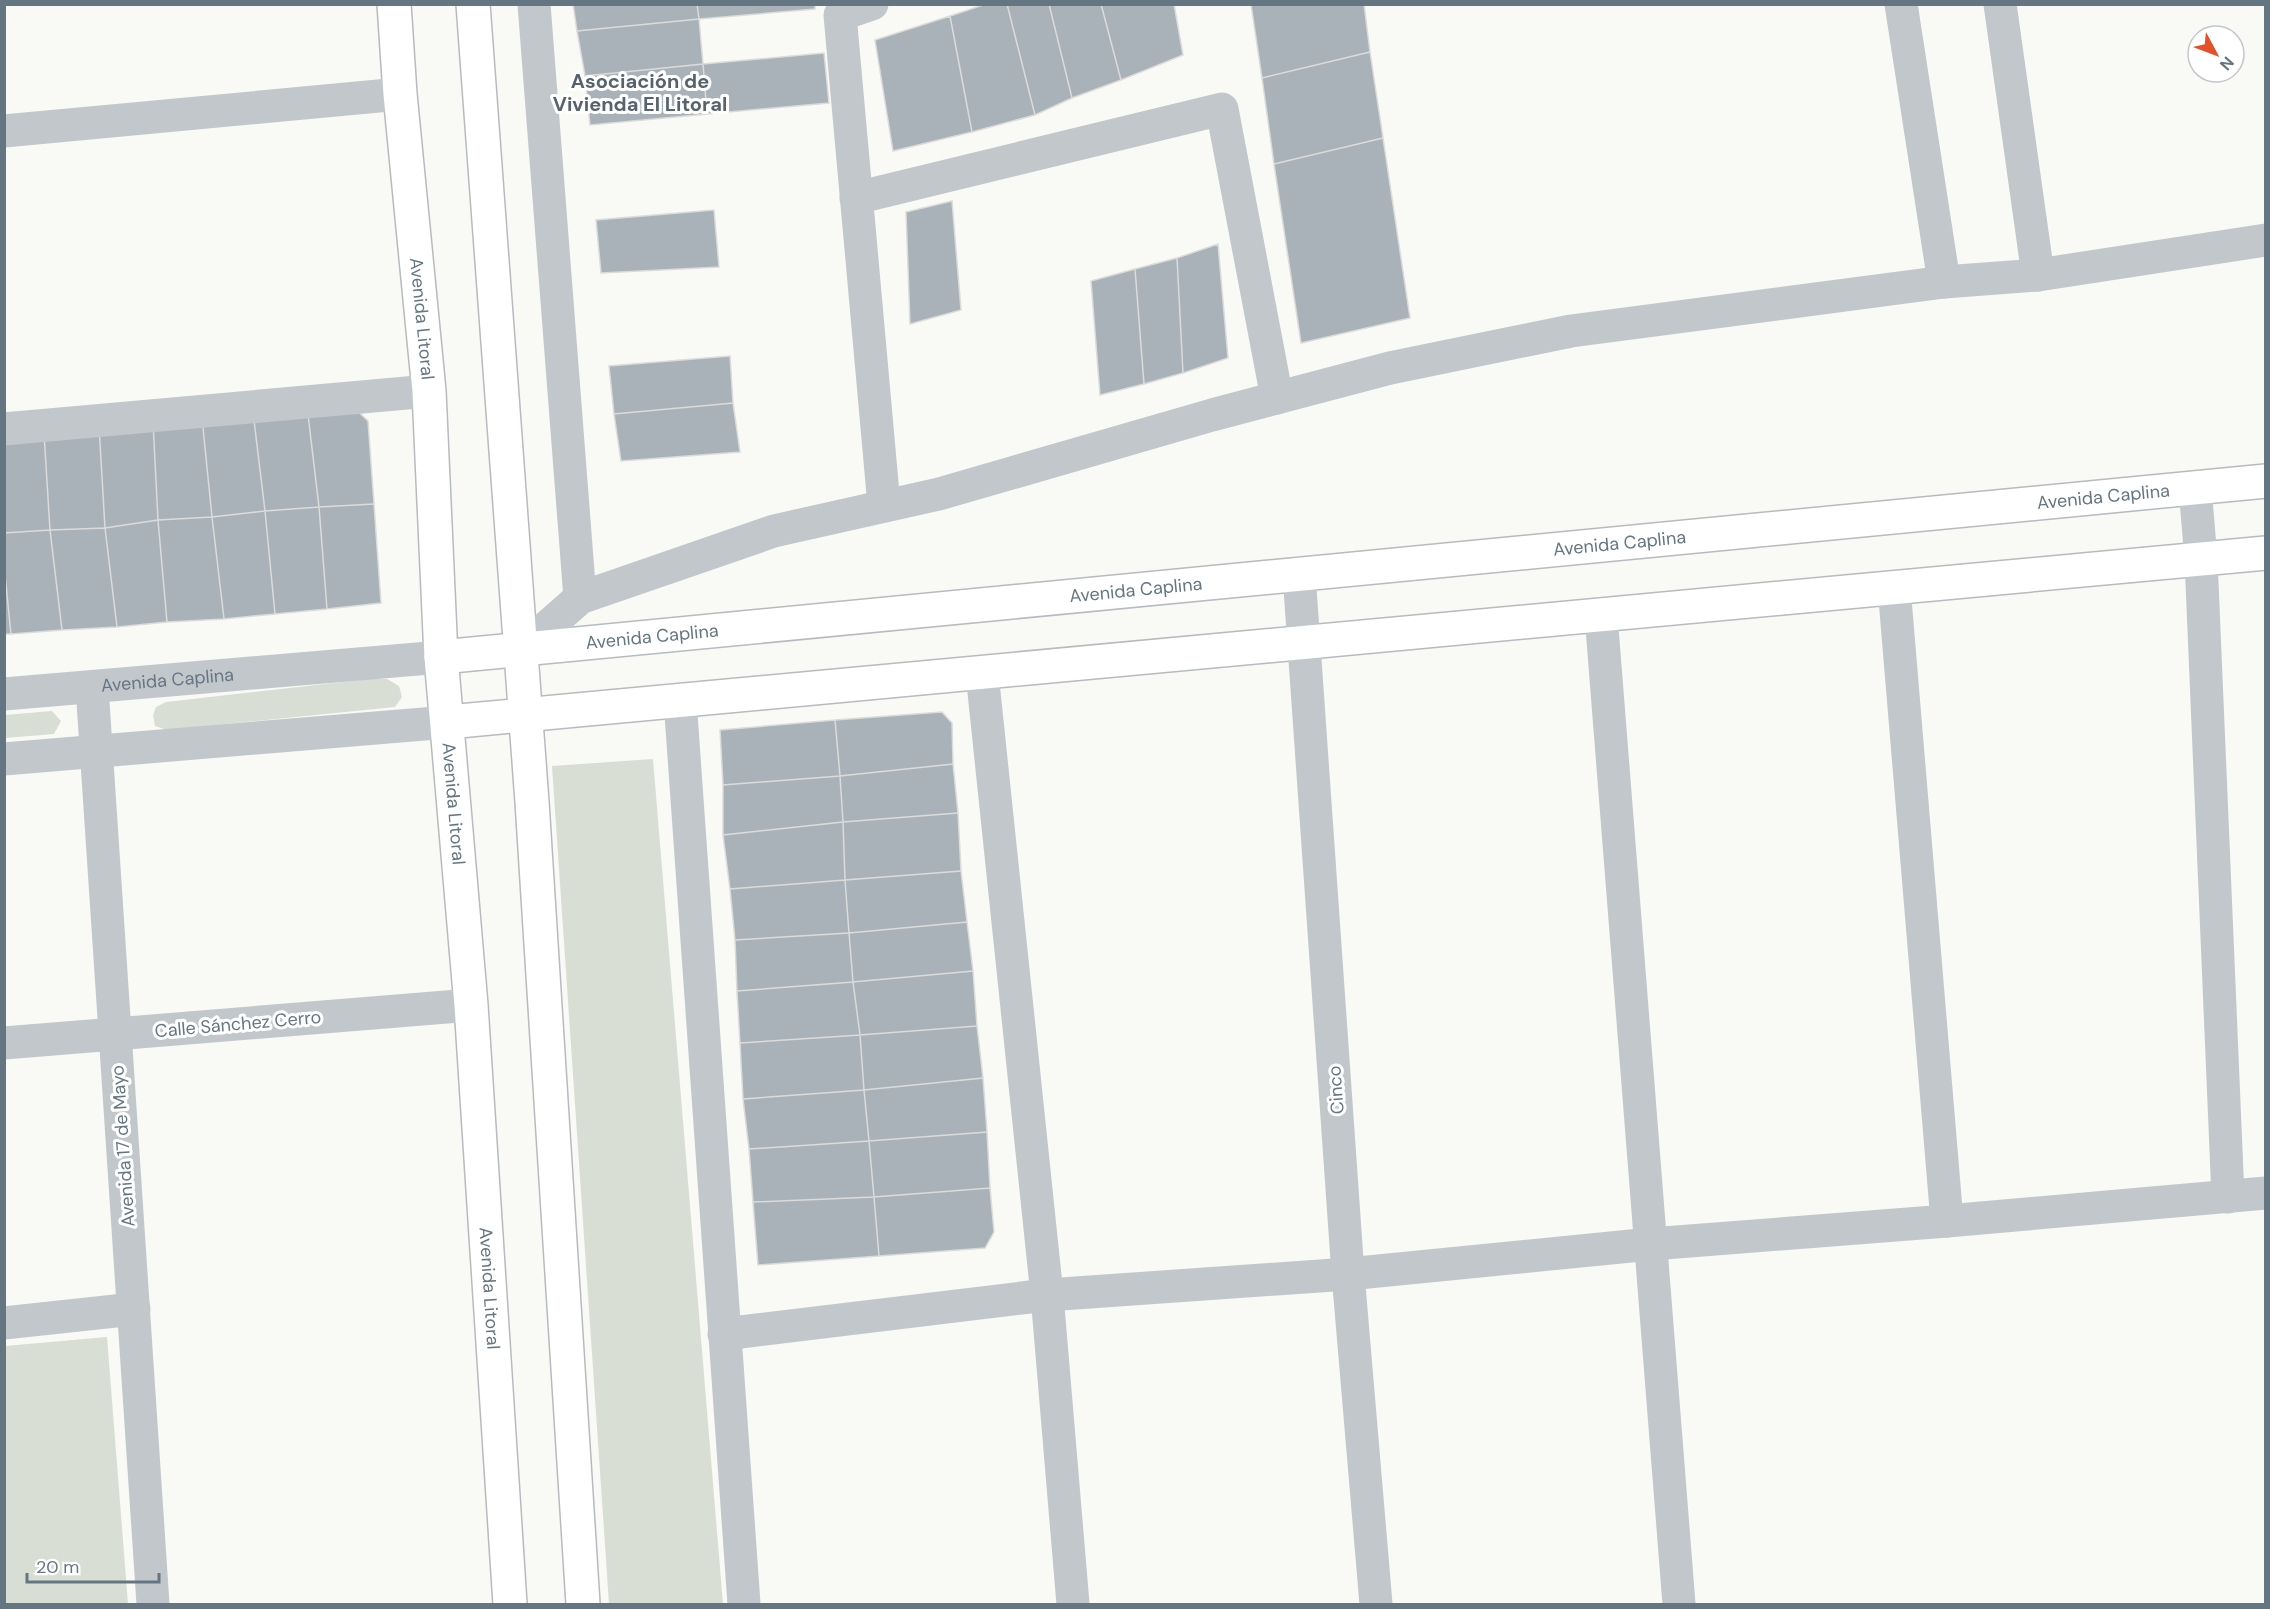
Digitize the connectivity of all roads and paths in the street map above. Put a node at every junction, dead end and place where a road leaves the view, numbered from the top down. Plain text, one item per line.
1 (394, 4) edge
2 (473, 4) edge
3 (534, 4) edge
4 (872, 4) edge
5 (1901, 4) edge
6 (2000, 4) edge
7 (400, 94) junction
8 (4, 131) edge
9 (856, 198) junction
10 (2265, 240) edge
11 (2038, 275) junction
12 (1944, 282) junction
13 (429, 391) junction
14 (1277, 398) junction
15 (4, 429) edge
16 (2265, 481) edge
17 (2195, 488) junction
18 (884, 506) junction
19 (2265, 553) edge
20 (2201, 559) junction
21 (1299, 574) junction
22 (1894, 587) junction
23 (580, 598) junction
24 (1601, 615) junction
25 (1305, 643) junction
26 (521, 650) junction
27 (441, 657) junction
28 (982, 673) junction
29 (92, 687) junction
30 (4, 694) edge
31 (680, 700) junction
32 (526, 715) junction
33 (448, 722) junction
34 (96, 751) junction
35 (4, 759) edge
36 (471, 1005) junction
37 (115, 1034) junction
38 (4, 1043) edge
39 (2265, 1193) edge
40 (2228, 1197) junction
41 (1947, 1221) junction
42 (1651, 1244) junction
43 (1348, 1274) junction
44 (1047, 1295) junction
45 (134, 1309) junction
46 (4, 1323) edge
47 (724, 1334) junction
48 (153, 1605) edge
49 (510, 1605) edge
50 (583, 1605) edge
51 (744, 1605) edge
52 (1073, 1605) edge
53 (1376, 1605) edge
54 (1679, 1605) edge

1 - 7 main road, Avenida Litoral
2 - 26 main road
3 - 23 street
4 - 9 street
5 - 12 street
6 - 11 street
7 - 8 street
7 - 13 main road, Avenida Litoral
9 - 14 street
9 - 18 street
10 - 11 street
11 - 12 street
12 - 14 street
13 - 15 street
13 - 27 main road, Avenida Litoral
14 - 18 street
16 - 17 main road, Avenida Caplina
17 - 20 street
17 - 21 main road, Avenida Caplina
18 - 23 street
19 - 20 main road
20 - 22 main road
20 - 40 street
21 - 25 street, Cinco
21 - 26 main road, Avenida Caplina
22 - 24 main road
22 - 41 street
23 - 26 street
24 - 25 main road
24 - 42 street
25 - 28 main road
25 - 43 street, Cinco
26 - 27 main road, Avenida Caplina
26 - 32 main road
27 - 29 street, Avenida Caplina
27 - 33 main road, Avenida Litoral
28 - 31 main road
28 - 44 street
29 - 30 street, Avenida Caplina
29 - 34 street, Avenida 17 de Mayo
31 - 32 main road
31 - 47 street
32 - 33 main road
32 - 50 main road
33 - 34 street
33 - 36 main road, Avenida Litoral
34 - 35 street
34 - 37 street, Avenida 17 de Mayo
36 - 37 street, Calle Sánchez Cerro
36 - 49 main road, Avenida Litoral
37 - 38 street, Calle Sánchez Cerro
37 - 45 street, Avenida 17 de Mayo
39 - 40 street
40 - 41 street
41 - 42 street
42 - 43 street
42 - 54 street
43 - 44 street
43 - 53 street, Cinco
44 - 47 street
44 - 52 street
45 - 46 street
45 - 48 street, Avenida 17 de Mayo
47 - 51 street

